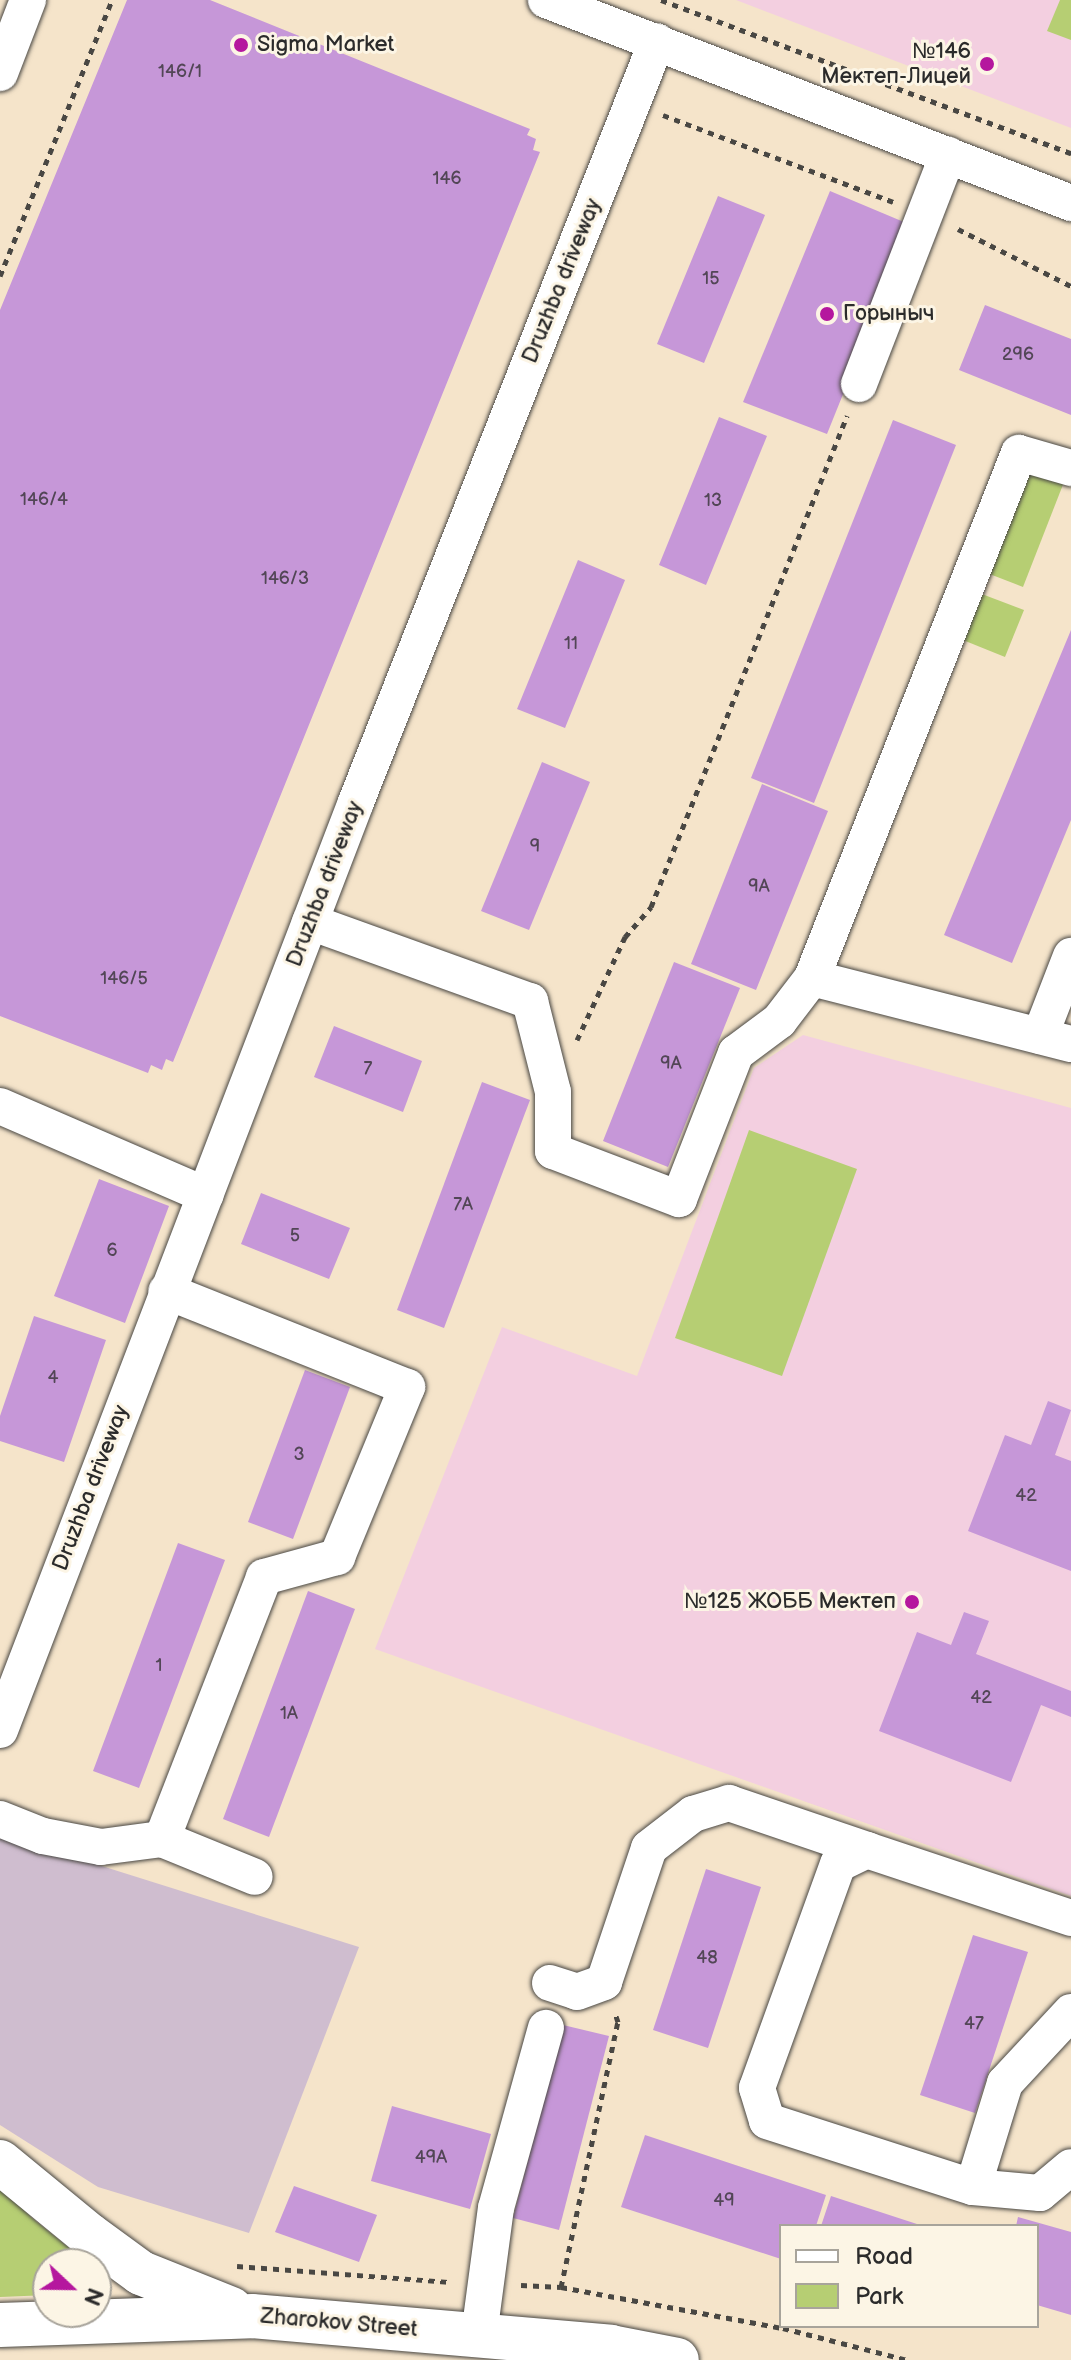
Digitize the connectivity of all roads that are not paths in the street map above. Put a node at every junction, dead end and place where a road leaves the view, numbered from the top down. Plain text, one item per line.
1 (28, 0) edge
2 (546, 0) edge
3 (641, 23) edge
4 (0, 73) edge
5 (948, 155) junction
6 (1071, 203) edge
7 (859, 384) road end
8 (1071, 468) edge
9 (310, 922) junction
10 (1071, 956) edge
11 (812, 978) junction
12 (1056, 1040) edge
13 (0, 1106) edge
14 (206, 1195) junction
15 (166, 1291) junction
16 (0, 1730) edge
17 (0, 1819) edge
18 (162, 1839) junction
19 (867, 1850) junction
20 (255, 1877) dead end
21 (1071, 1918) edge
22 (550, 1983) dead end
23 (1071, 2012) edge
24 (546, 2028) dead end
25 (0, 2162) edge
26 (1071, 2167) edge
27 (973, 2187) junction
28 (252, 2316) junction
29 (0, 2325) edge
30 (479, 2335) junction
31 (677, 2360) edge

1 - 4 street
2 - 3 street
3 - 5 street
3 - 9 street, Druzhba driveway
5 - 6 street
5 - 7 street
8 - 11 street
9 - 11 street
9 - 14 street, Druzhba driveway
10 - 12 street
11 - 12 street
13 - 14 street
14 - 15 street, Druzhba driveway
15 - 16 street, Druzhba driveway
15 - 18 street
17 - 18 street
18 - 20 street
19 - 21 street
19 - 22 street
19 - 27 street
23 - 27 street
24 - 30 street
25 - 28 main road
26 - 27 street
28 - 29 main road, Zharokov Street
28 - 30 main road, Zharokov Street
30 - 31 main road, Zharokov Street

